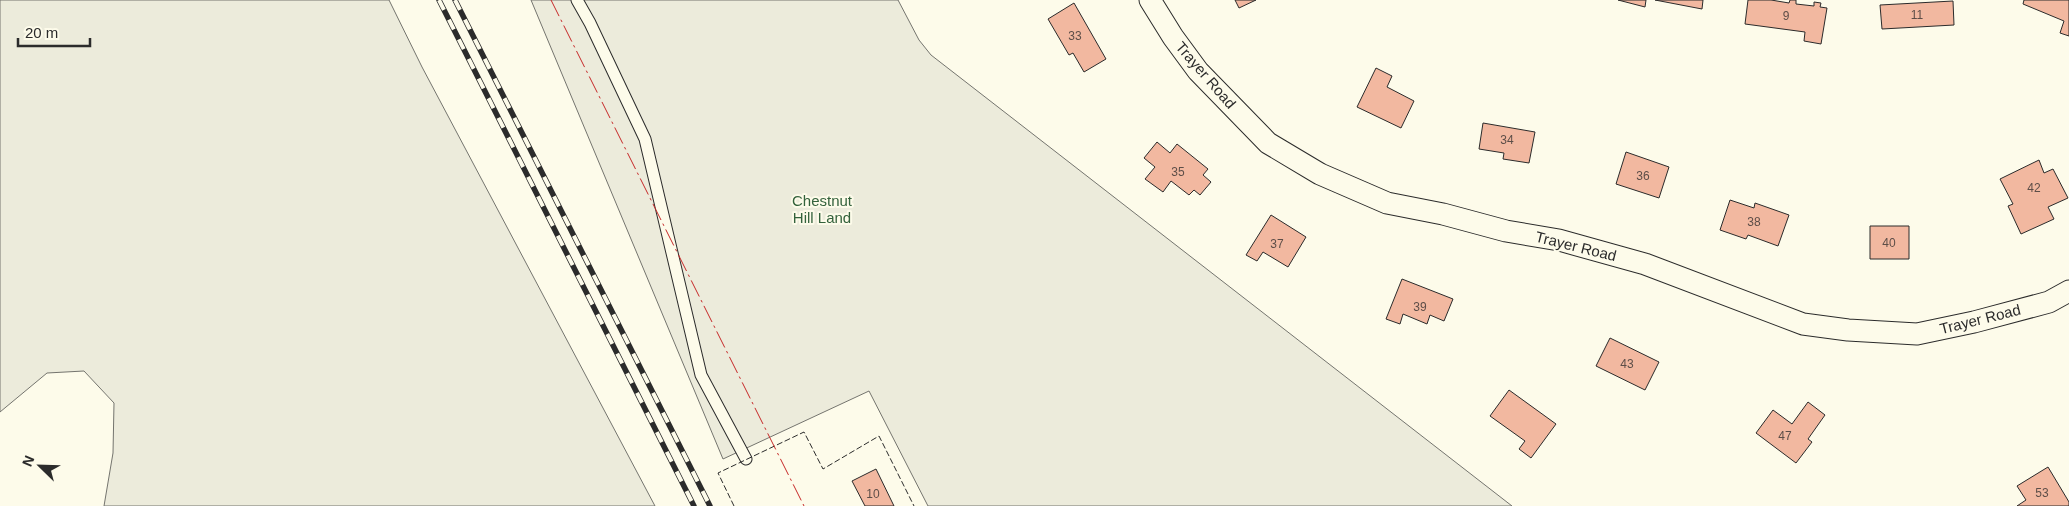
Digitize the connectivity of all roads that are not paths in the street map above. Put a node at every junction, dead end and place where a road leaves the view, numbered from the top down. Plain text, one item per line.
1 (577, 0) edge
2 (1150, 0) edge
3 (2069, 291) edge
4 (746, 459) dead end

1 - 4 lane
2 - 3 street, Trayer Road

